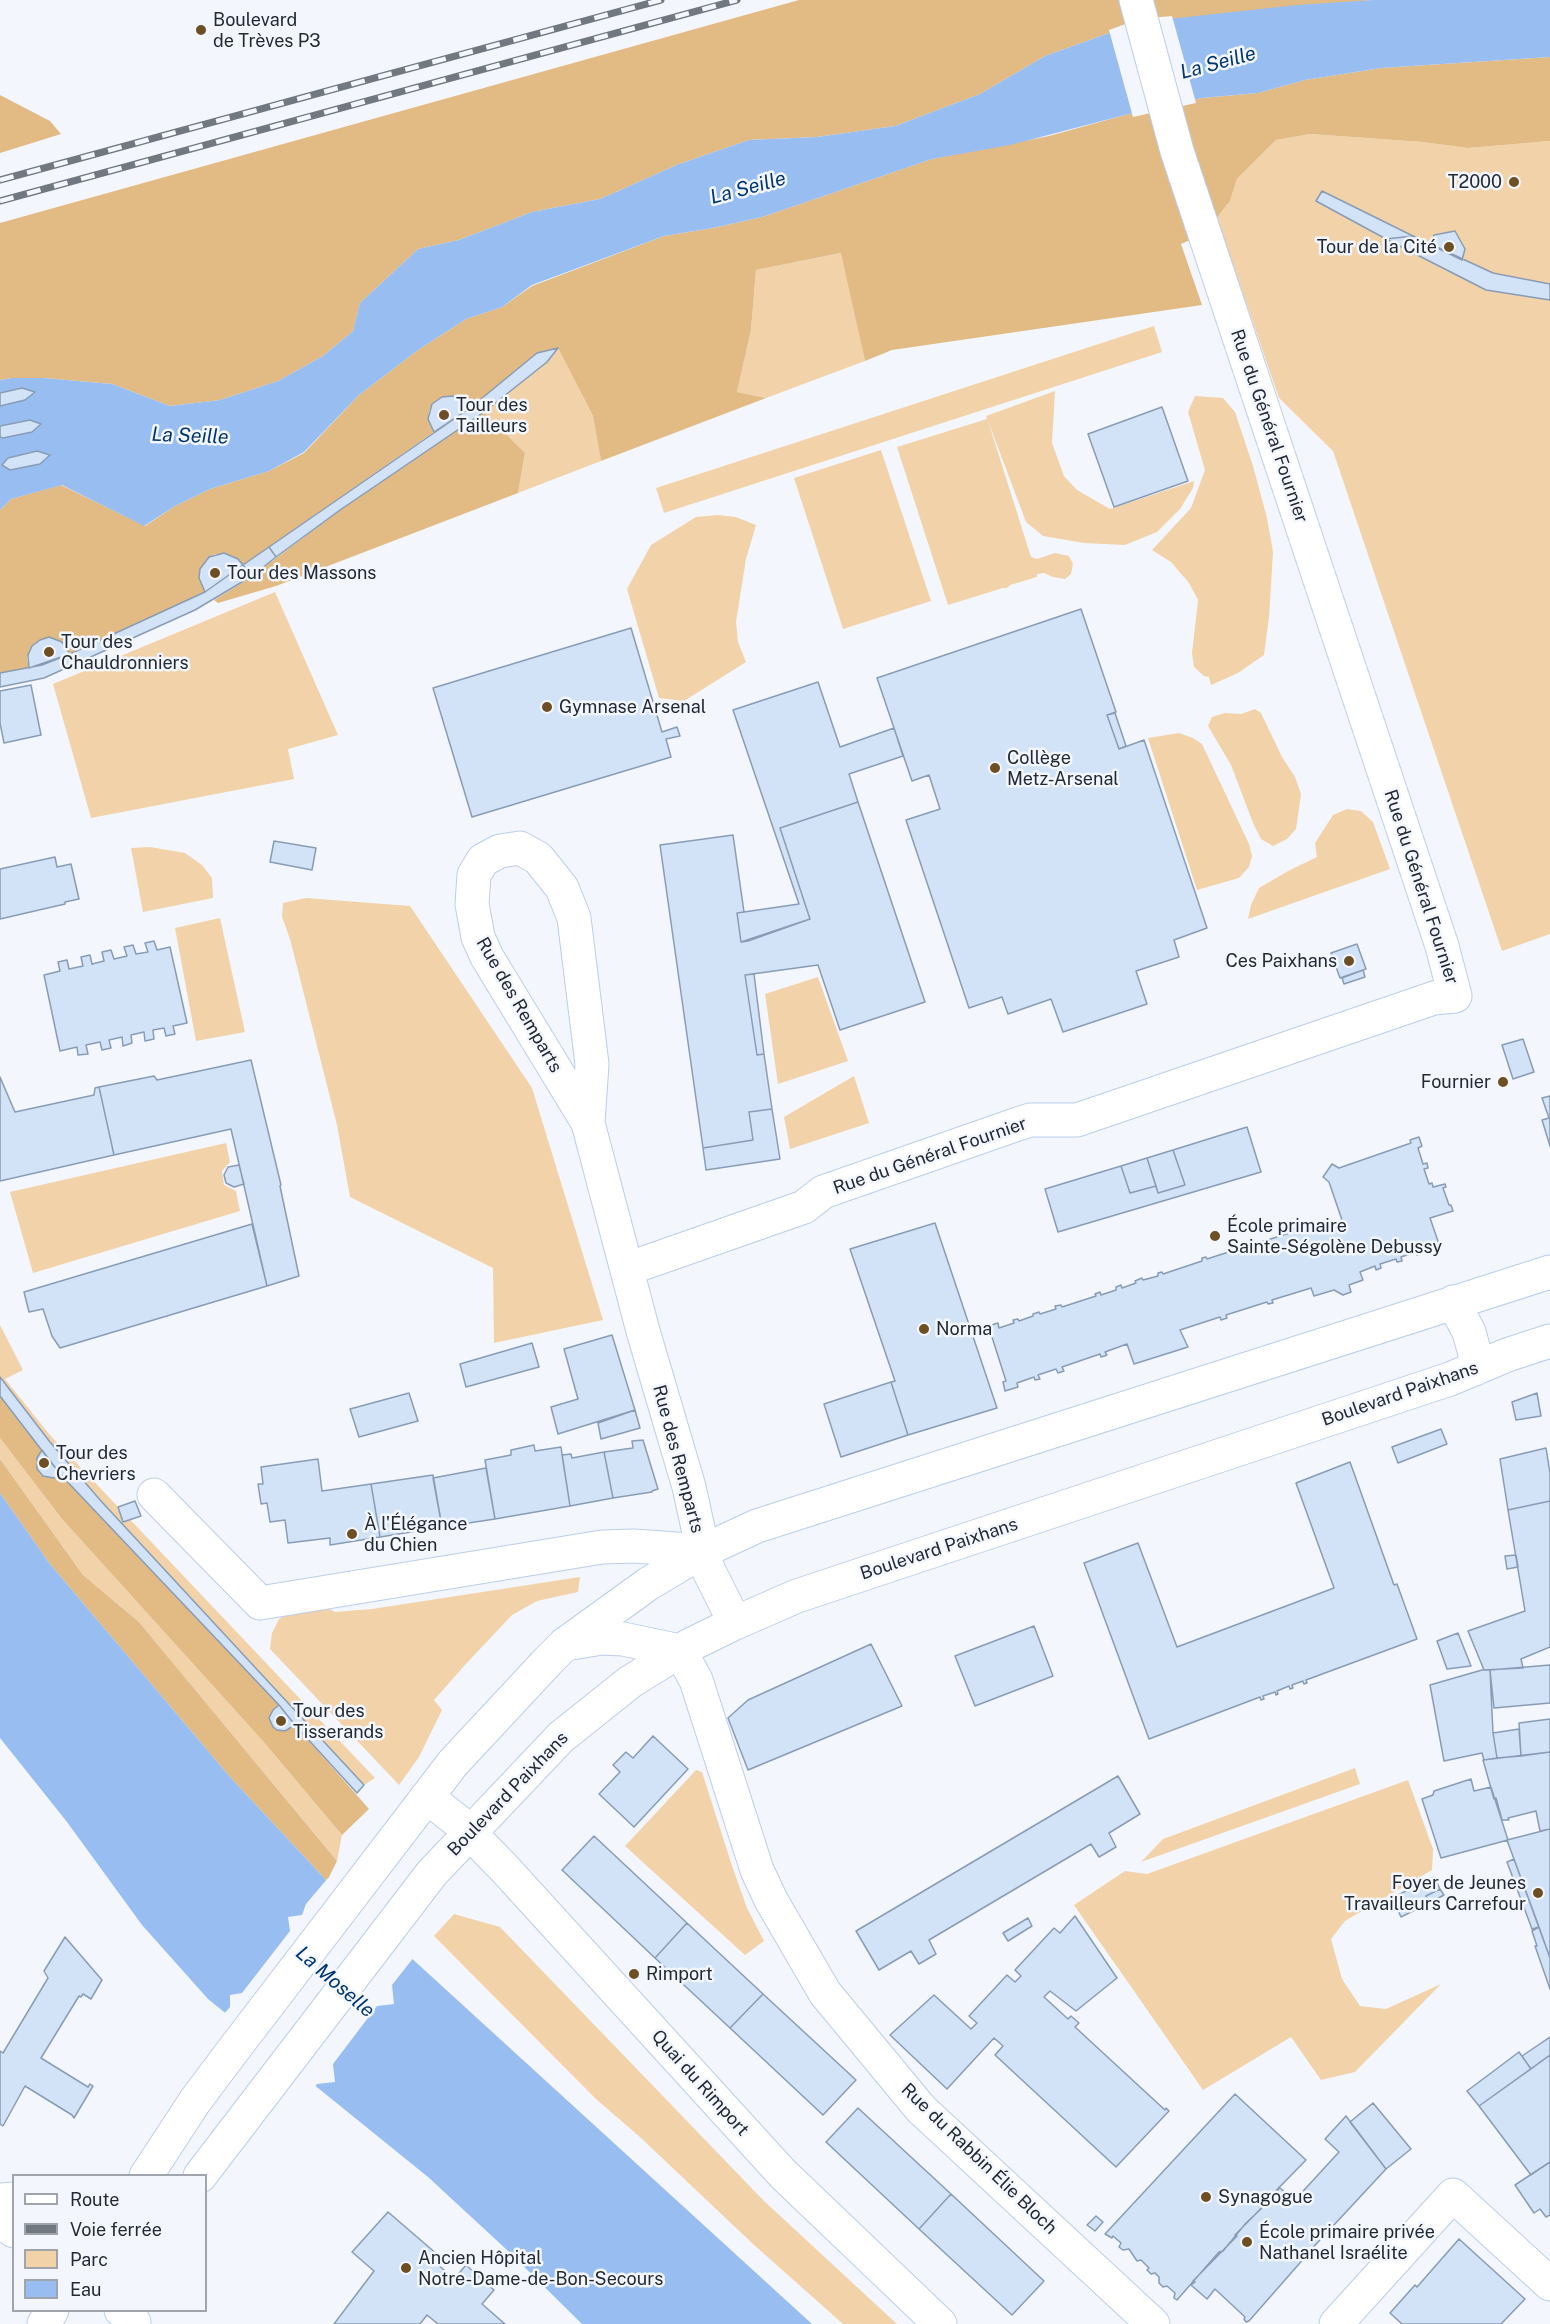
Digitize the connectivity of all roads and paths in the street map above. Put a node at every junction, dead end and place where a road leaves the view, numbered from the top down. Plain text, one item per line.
1 (1136, 0) edge
2 (588, 1123) junction
3 (627, 1269) junction
4 (1550, 1272) edge
5 (1453, 1302) junction
6 (1550, 1341) edge
7 (1475, 1369) junction
8 (154, 1495) dead end
9 (703, 1551) junction
10 (735, 1623) junction
11 (566, 1644) junction
12 (680, 1651) junction
13 (427, 1797) junction
14 (469, 1832) junction
15 (144, 2173) edge
16 (201, 2174) edge
17 (1550, 2284) edge
18 (1338, 2323) edge
19 (940, 2324) edge
20 (1153, 2324) edge

1 - 3 street, Rue du Général Fournier
2 - 2 street, Rue des Remparts
2 - 3 street, Rue des Remparts
3 - 9 street, Rue des Remparts
4 - 5 street
5 - 7 street
5 - 9 street
6 - 7 street, Boulevard Paixhans
7 - 10 street, Boulevard Paixhans
8 - 9 street
9 - 10 street, Rue des Remparts
9 - 11 street
10 - 12 street, Boulevard Paixhans
11 - 12 street
11 - 13 street
12 - 14 street, Boulevard Paixhans
12 - 20 street, Rue du Rabbin Élie Bloch
13 - 14 street, Quai du Rimport
13 - 15 street
14 - 16 street, Boulevard Paixhans
14 - 19 street, Quai du Rimport
17 - 18 street

